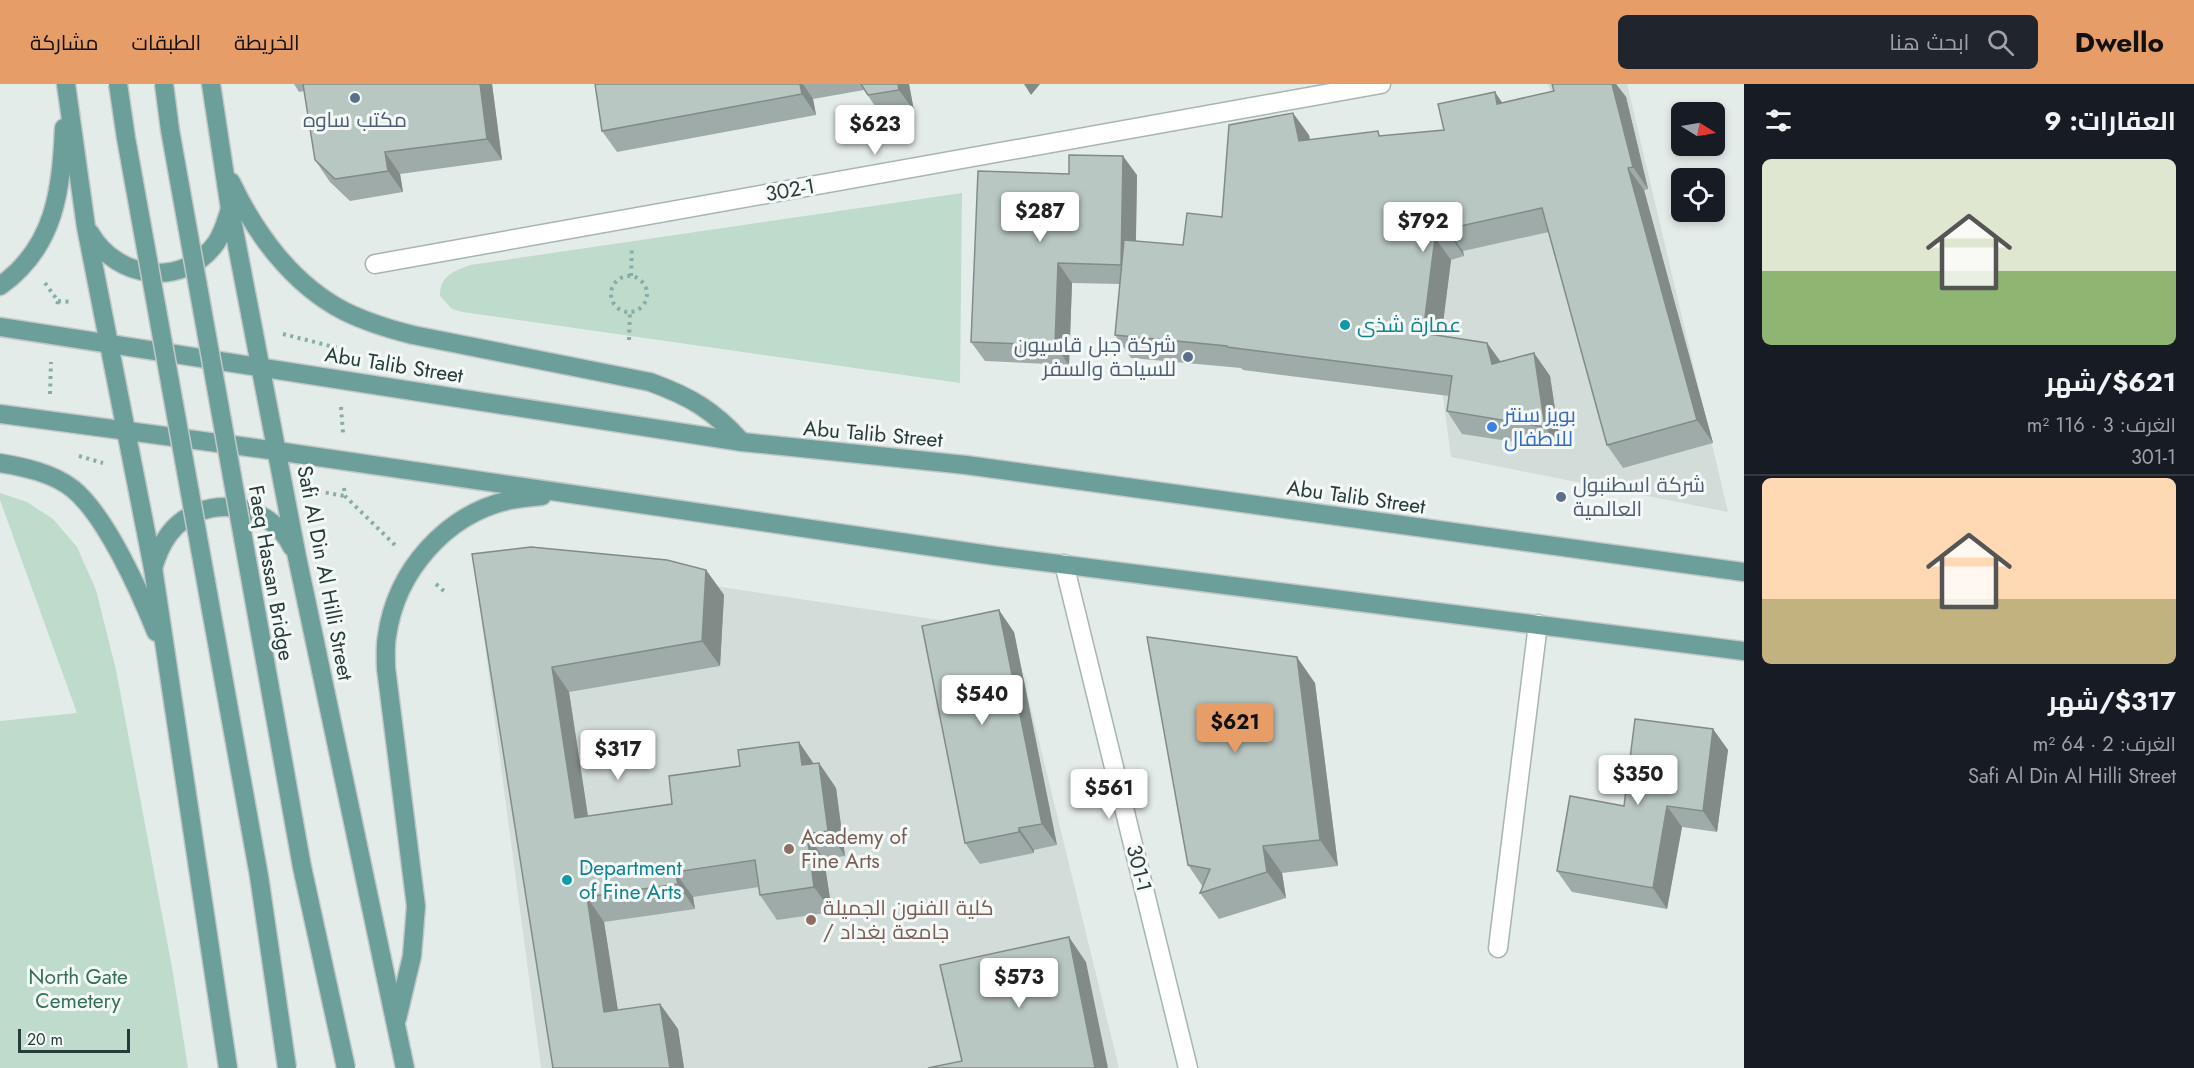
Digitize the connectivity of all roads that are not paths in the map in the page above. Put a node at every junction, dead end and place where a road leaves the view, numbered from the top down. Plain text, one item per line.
1 (66, 84) edge
2 (118, 84) edge
3 (164, 84) edge
4 (211, 84) edge
5 (1381, 84) edge
6 (222, 158) junction
7 (230, 209) junction
8 (86, 227) junction
9 (375, 264) dead end
10 (0, 286) edge
11 (0, 327) edge
12 (108, 343) junction
13 (261, 366) junction
14 (0, 414) edge
15 (125, 430) junction
16 (742, 442) junction
17 (277, 451) junction
18 (0, 463) edge
19 (568, 494) junction
20 (297, 557) junction
21 (1064, 564) junction
22 (153, 568) junction
23 (1744, 572) edge
24 (1538, 624) junction
25 (1744, 651) edge
26 (165, 656) junction
27 (1498, 948) dead end
28 (396, 1024) junction
29 (228, 1068) edge
30 (287, 1068) edge
31 (346, 1068) edge
32 (405, 1068) edge
33 (1188, 1068) edge

1 - 8 main road
1 - 10 main road
2 - 30 main road, bridge
3 - 31 main road, Faeq Hassan Bridge, bridge
4 - 6 main road, Safi Al Din Al Hilli Street
5 - 9 street, 302-1
6 - 7 main road, Safi Al Din Al Hilli Street
6 - 16 main road
7 - 8 main road
7 - 13 main road, Safi Al Din Al Hilli Street
8 - 12 main road
11 - 12 main road, Abu Talib Street
12 - 13 main road, Abu Talib Street
12 - 15 main road
13 - 16 main road, Abu Talib Street
13 - 17 main road, Safi Al Din Al Hilli Street
14 - 15 main road
15 - 17 main road
15 - 22 main road
16 - 23 main road, Abu Talib Street
17 - 19 main road
17 - 20 main road, Safi Al Din Al Hilli Street
18 - 26 main road
19 - 21 main road
19 - 28 main road
20 - 22 main road
20 - 28 main road, Safi Al Din Al Hilli Street
21 - 24 main road
21 - 33 street, 301-1
22 - 26 main road
24 - 25 main road
24 - 27 street
26 - 29 main road
28 - 32 main road, Safi Al Din Al Hilli Street

